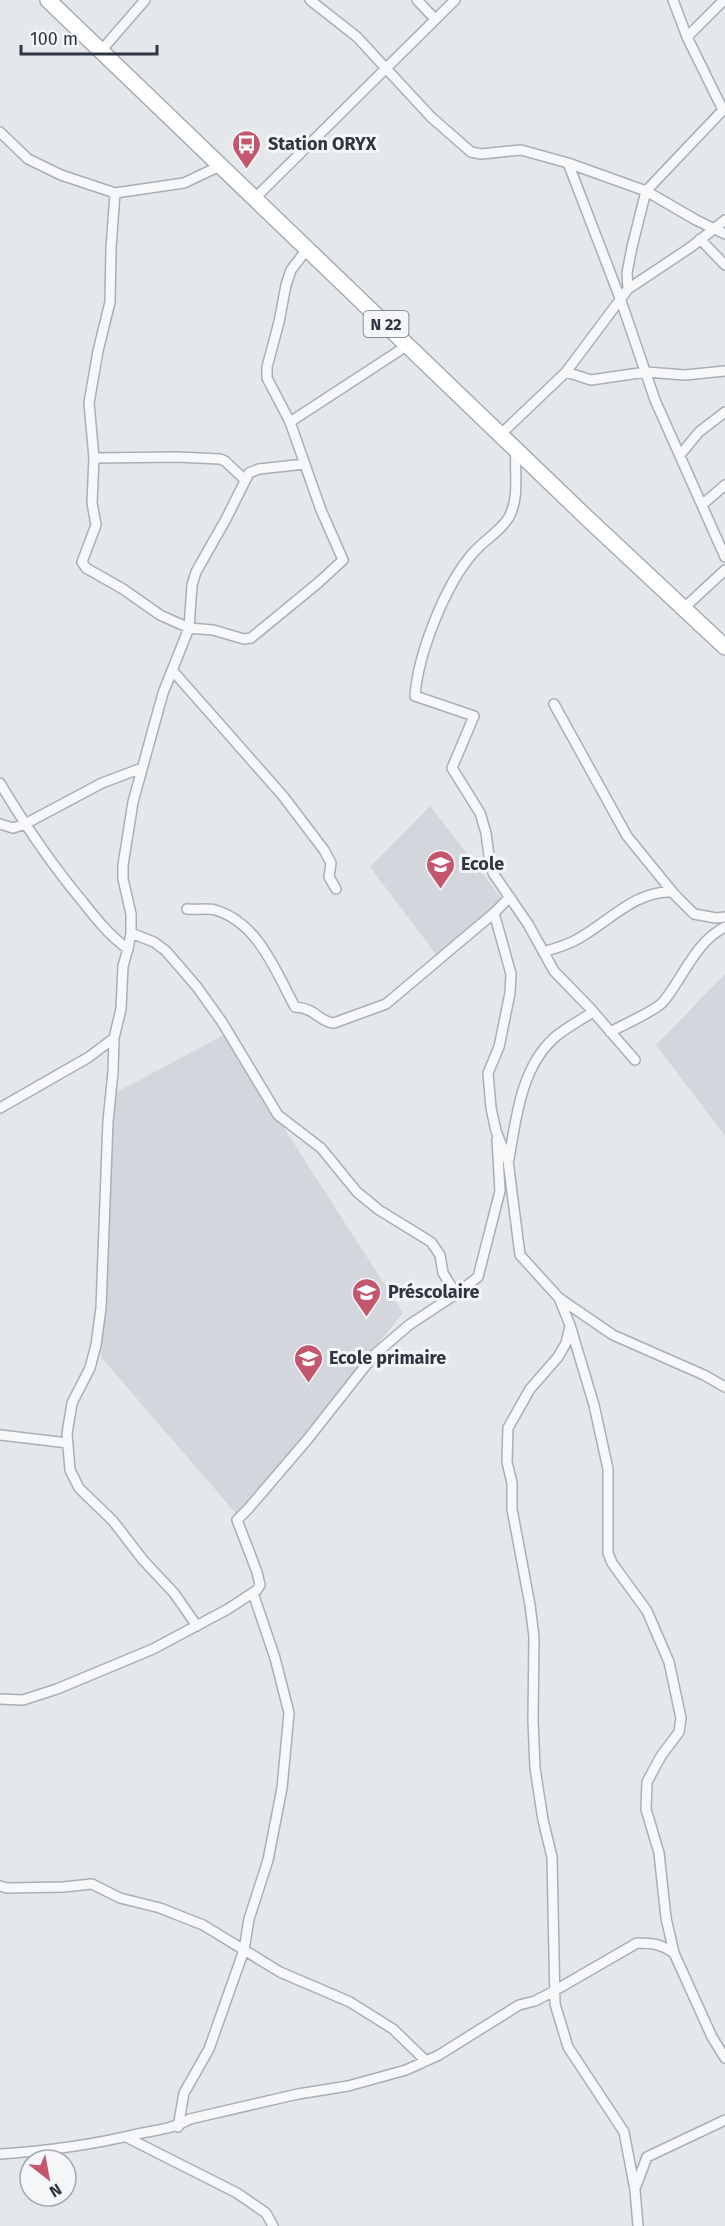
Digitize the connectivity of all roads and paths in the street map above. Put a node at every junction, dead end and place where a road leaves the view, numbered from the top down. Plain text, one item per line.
1 (48, 0) edge
2 (145, 0) edge
3 (310, 0) edge
4 (417, 0) edge
5 (455, 0) edge
6 (673, 0) edge
7 (724, 0) edge
8 (435, 19) junction
9 (687, 37) junction
10 (100, 52) junction
11 (387, 68) junction
12 (724, 111) edge
13 (0, 132) edge
14 (568, 163) junction
15 (222, 165) junction
16 (646, 191) junction
17 (115, 193) junction
18 (255, 198) junction
19 (725, 220) edge
20 (713, 229) junction
21 (725, 234) edge
22 (700, 239) junction
23 (308, 248) junction
24 (725, 265) edge
25 (628, 289) junction
26 (620, 298) junction
27 (408, 345) junction
28 (725, 371) edge
29 (566, 372) junction
30 (646, 372) junction
31 (725, 412) edge
32 (290, 422) junction
33 (501, 434) junction
34 (516, 450) junction
35 (680, 455) junction
36 (94, 458) junction
37 (306, 464) junction
38 (244, 479) junction
39 (725, 484) edge
40 (703, 504) junction
41 (725, 556) edge
42 (725, 570) edge
43 (684, 608) junction
44 (189, 628) junction
45 (725, 647) edge
46 (172, 670) junction
47 (554, 704) dead end
48 (142, 768) junction
49 (0, 783) edge
50 (0, 824) edge
51 (25, 824) junction
52 (336, 889) dead end
53 (672, 892) junction
54 (510, 897) junction
55 (187, 909) dead end
56 (494, 913) junction
57 (725, 917) edge
58 (725, 927) edge
59 (131, 933) junction
60 (128, 949) junction
61 (543, 952) junction
62 (593, 1012) junction
63 (610, 1032) junction
64 (114, 1038) junction
65 (635, 1060) dead end
66 (0, 1108) edge
67 (496, 1131) junction
68 (508, 1161) junction
69 (456, 1294) junction
70 (559, 1298) junction
71 (570, 1324) junction
72 (725, 1387) edge
73 (0, 1434) edge
74 (68, 1443) junction
75 (253, 1593) junction
76 (197, 1626) junction
77 (0, 1699) edge
78 (0, 1886) edge
79 (244, 1950) junction
80 (674, 1953) junction
81 (554, 1991) junction
82 (725, 2058) edge
83 (426, 2061) junction
84 (725, 2120) edge
85 (178, 2127) junction
86 (126, 2137) junction
87 (628, 2148) junction
88 (0, 2154) edge
89 (647, 2157) junction
90 (635, 2190) junction
91 (273, 2226) edge
92 (638, 2226) edge

1 - 10 main road, N 22
2 - 10 street
3 - 11 street
4 - 8 street
5 - 8 street
6 - 9 street
7 - 9 street
8 - 11 street
9 - 12 street
10 - 15 main road, N 22
11 - 14 street
11 - 18 street
12 - 16 street
13 - 17 street
14 - 16 street
14 - 26 street
15 - 17 street
15 - 18 main road, N 22
16 - 20 street
16 - 25 street
17 - 36 street
18 - 23 main road, N 22
19 - 20 street
20 - 21 street
20 - 22 street
22 - 24 street
22 - 25 street
23 - 27 main road, N 22
23 - 32 street
25 - 26 street
26 - 29 street
26 - 30 street
27 - 32 street
27 - 33 main road, N 22
28 - 30 street
29 - 30 street
29 - 33 street
30 - 35 street
31 - 35 street
32 - 37 street
33 - 34 main road, N 22
34 - 43 main road, N 22
34 - 54 street
35 - 40 street
36 - 38 street
36 - 44 street
37 - 38 street
37 - 44 street
38 - 44 street
39 - 40 street
40 - 41 street
42 - 43 street
43 - 45 main road, N 22
44 - 46 street
46 - 48 street
46 - 52 street
47 - 53 street
48 - 51 street
48 - 59 street
49 - 51 street
50 - 51 street
51 - 60 street
53 - 57 street
53 - 61 street
54 - 56 street
54 - 61 street
55 - 56 street
56 - 67 street
58 - 63 street
59 - 60 street
59 - 69 street
60 - 64 street
61 - 62 street
62 - 63 street
62 - 68 street
63 - 65 street
64 - 66 street
64 - 74 street
67 - 68 street
67 - 69 street
68 - 70 street
69 - 75 street
70 - 71 street
70 - 72 street
71 - 80 street
71 - 81 street
73 - 74 street
74 - 76 street
75 - 76 street
75 - 79 street
76 - 77 street
78 - 79 street
79 - 83 street
79 - 85 street
80 - 81 street
80 - 82 street
81 - 83 street
81 - 87 street
83 - 85 street
84 - 89 street
85 - 86 street
86 - 88 street
86 - 91 street
87 - 89 street
87 - 90 street
89 - 90 street
90 - 92 street

